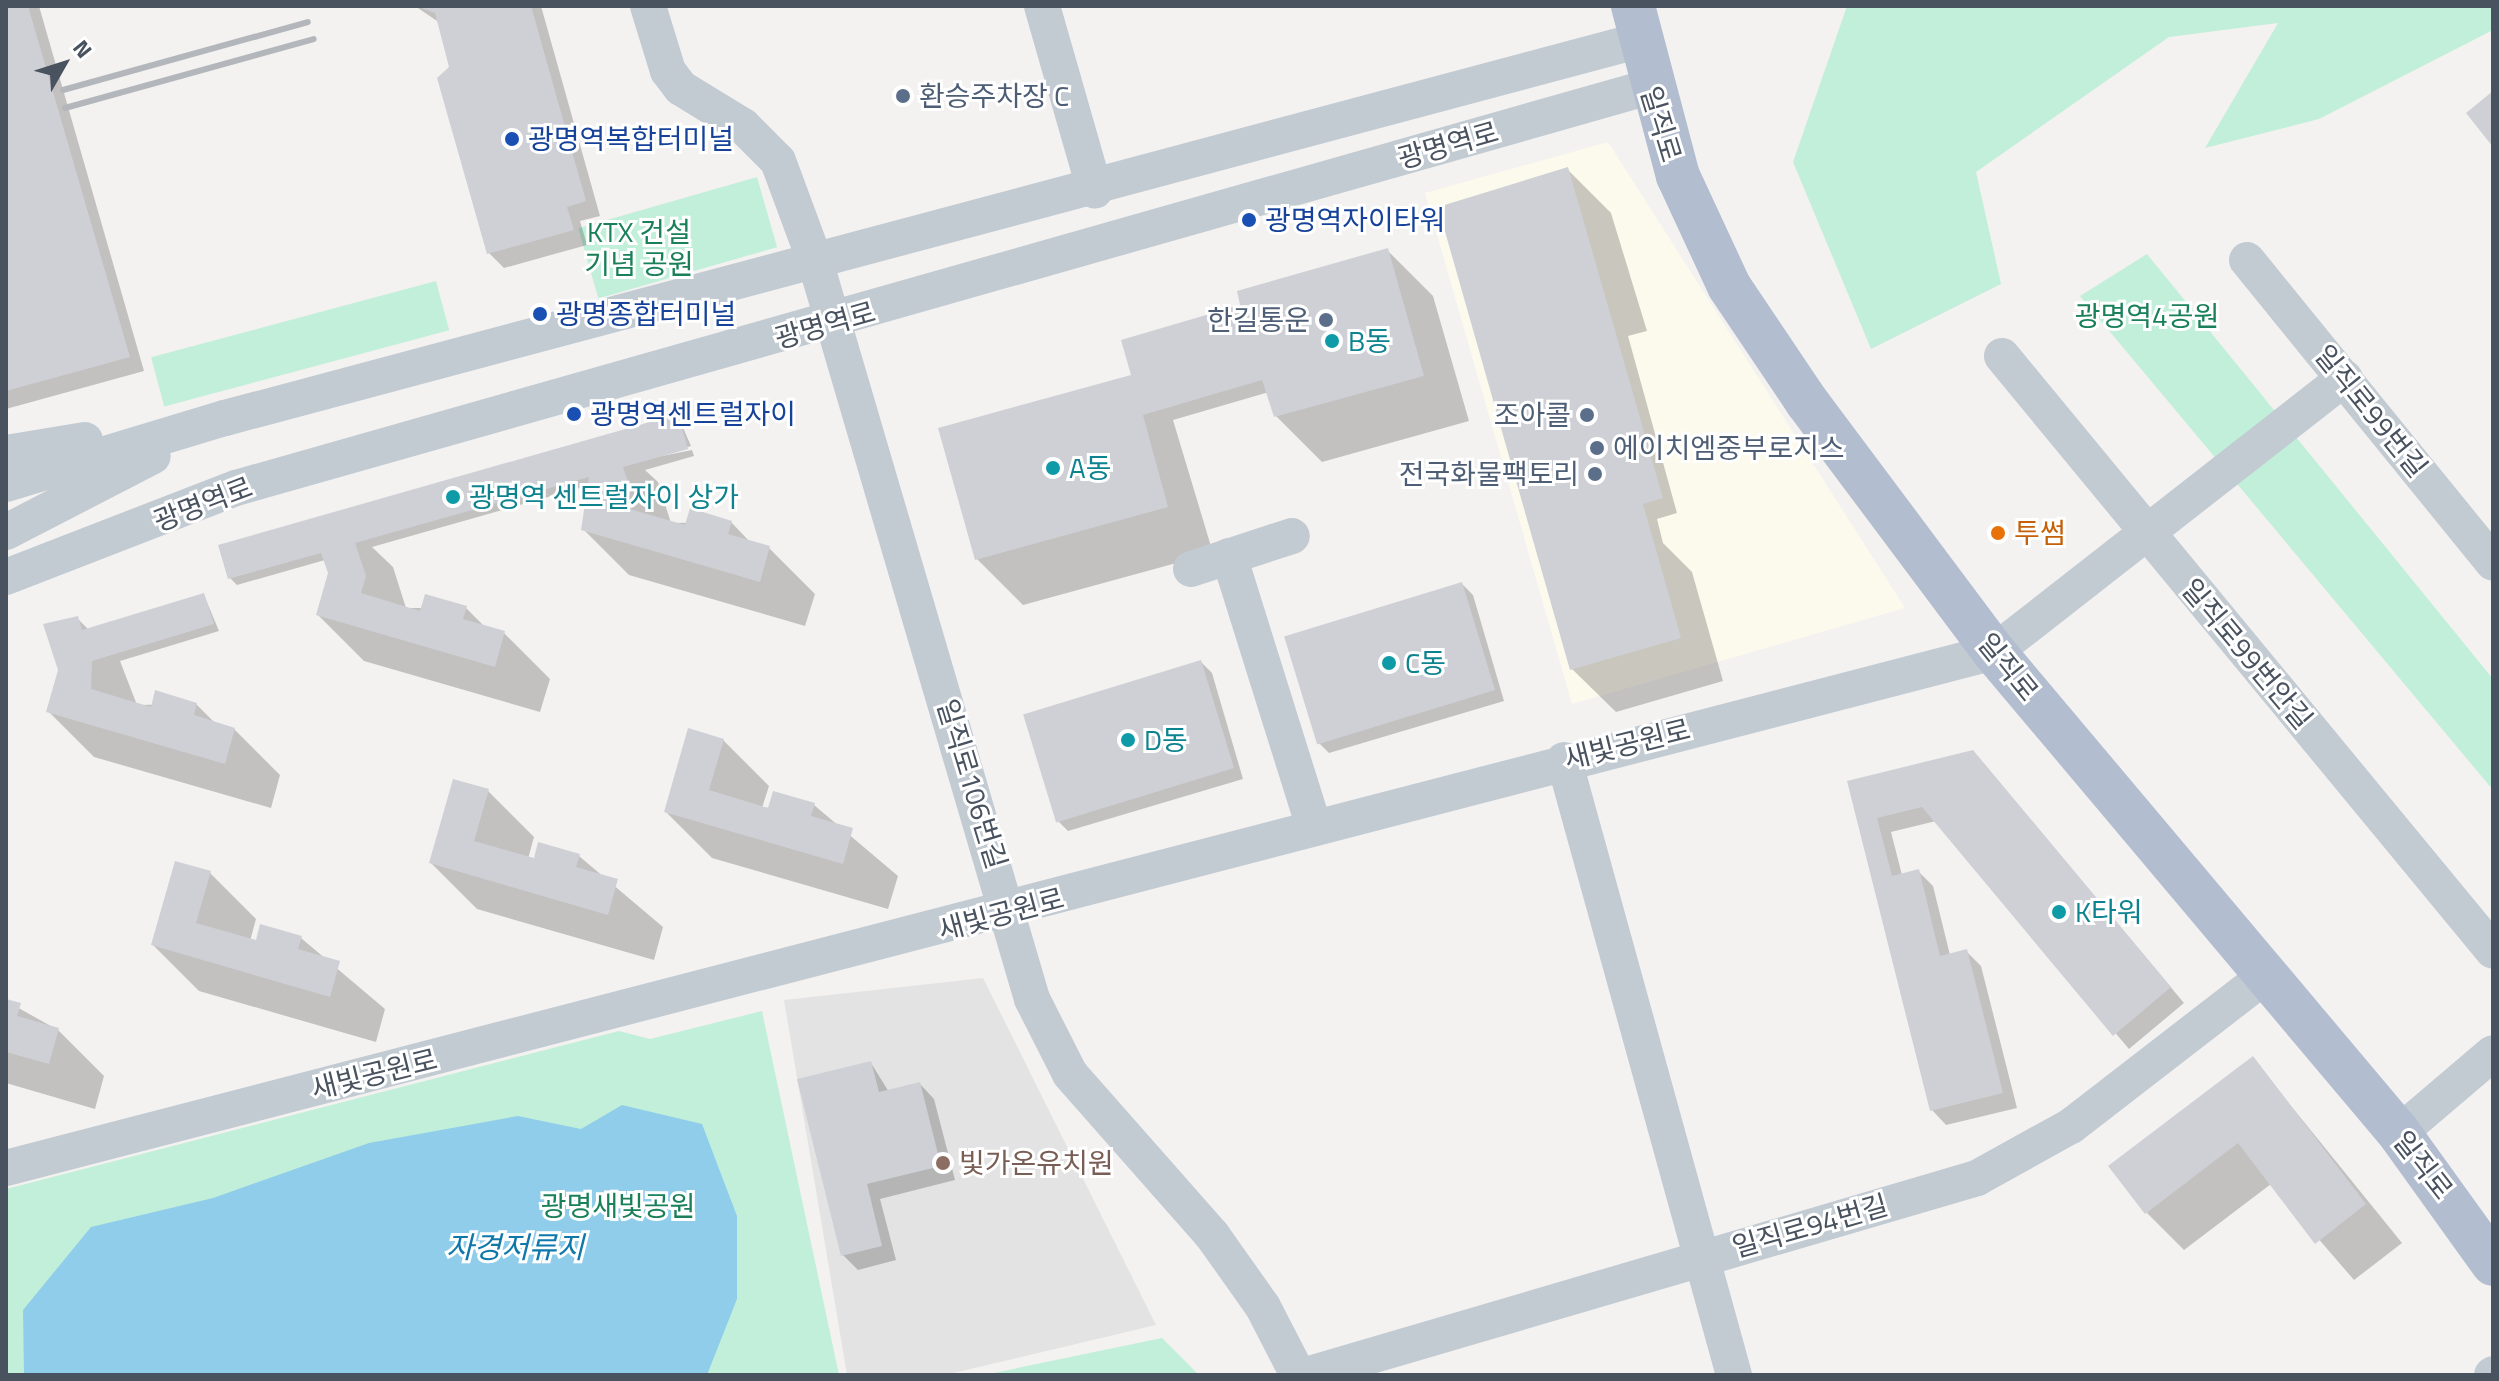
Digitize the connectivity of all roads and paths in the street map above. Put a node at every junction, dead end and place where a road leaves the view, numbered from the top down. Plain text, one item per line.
1 (648, 6) edge
2 (1042, 6) edge
3 (1635, 24) edge
4 (1649, 87) junction
5 (1095, 191) junction
6 (2247, 260) dead end
7 (816, 264) junction
8 (831, 323) junction
9 (2002, 356) dead end
10 (2345, 378) junction
11 (225, 418) junction
12 (6, 453) edge
13 (6, 484) edge
14 (6, 532) edge
15 (1292, 536) dead end
16 (2150, 536) junction
17 (1229, 556) junction
18 (2493, 563) edge
19 (1191, 569) dead end
20 (6, 577) edge
21 (1994, 652) junction
22 (1564, 760) junction
23 (1314, 828) junction
24 (1011, 912) junction
25 (2493, 951) edge
26 (2265, 976) junction
27 (2493, 1053) edge
28 (2399, 1133) junction
29 (6, 1168) edge
30 (1703, 1257) junction
31 (2493, 1264) edge
32 (1298, 1375) edge
33 (1306, 1375) edge
34 (1734, 1375) edge

1 - 7 street, 일직로106번길
2 - 5 street
3 - 4 main road, 일직로
3 - 5 street, 광명역로
4 - 8 street, 광명역로
4 - 21 main road, 일직로
5 - 7 street, 광명역로
6 - 10 street, 일직로99번길
7 - 8 street, 일직로106번길
7 - 11 street, 광명역로
8 - 20 street, 광명역로
8 - 24 street, 일직로106번길
9 - 16 street, 일직로99번안길
10 - 16 street
10 - 18 street, 일직로99번길
11 - 12 street
11 - 13 street, 광명역로
11 - 14 street
15 - 17 street
16 - 21 street
16 - 25 street, 일직로99번안길
17 - 19 street
17 - 23 street
21 - 22 street, 새빛공원로
21 - 26 main road, 일직로
22 - 23 street, 새빛공원로
22 - 30 street
23 - 24 street, 새빛공원로
24 - 29 street, 새빛공원로
24 - 32 street, 일직로106번길
26 - 28 main road, 일직로
26 - 30 street, 일직로94번길
27 - 28 street
28 - 31 main road, 일직로
30 - 33 street, 일직로94번길
30 - 34 street

